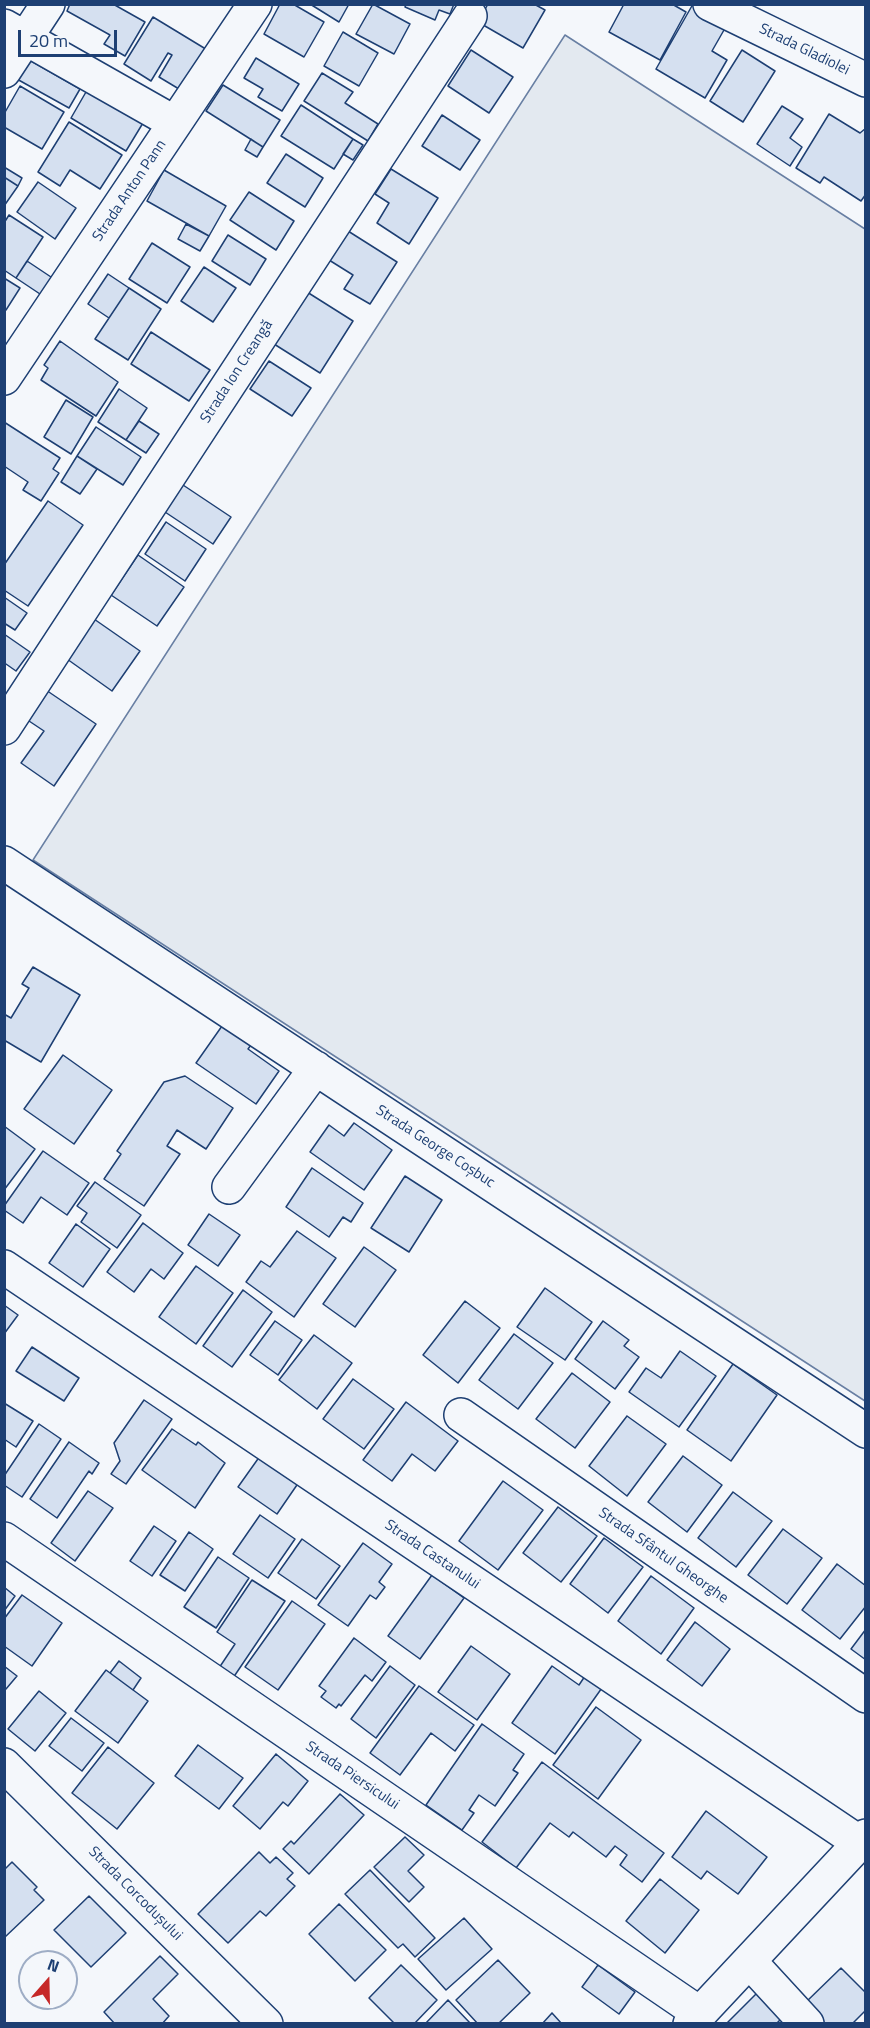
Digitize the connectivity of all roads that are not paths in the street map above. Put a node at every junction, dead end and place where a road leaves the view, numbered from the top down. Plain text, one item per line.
1 (48, 4) edge
2 (255, 4) edge
3 (711, 4) edge
4 (470, 16) dead end
5 (15, 32) edge
6 (4, 71) edge
7 (866, 80) edge
8 (175, 123) junction
9 (4, 378) edge
10 (4, 728) edge
11 (4, 863) edge
12 (316, 1068) junction
13 (229, 1187) dead end
14 (4, 1268) edge
15 (461, 1415) dead end
16 (866, 1431) edge
17 (4, 1539) edge
18 (866, 1696) edge
19 (4, 1765) edge
20 (863, 1839) edge
21 (750, 1962) junction
22 (694, 2018) edge
23 (266, 2024) edge
24 (807, 2024) edge

1 - 5 street
2 - 8 street, Strada Anton Pann
3 - 7 street, Strada Gladiolei
4 - 10 street, Strada Ion Creangă
5 - 6 street
5 - 8 street
8 - 9 street, Strada Anton Pann
11 - 12 street, Strada George Coșbuc
12 - 13 street
12 - 16 street, Strada George Coșbuc
14 - 20 street, Strada Castanului
15 - 18 street, Strada Sfântul Gheorghe
17 - 22 street, Strada Piersicului
19 - 23 street, Strada Corcodușului
20 - 21 street
21 - 22 street
21 - 24 street

